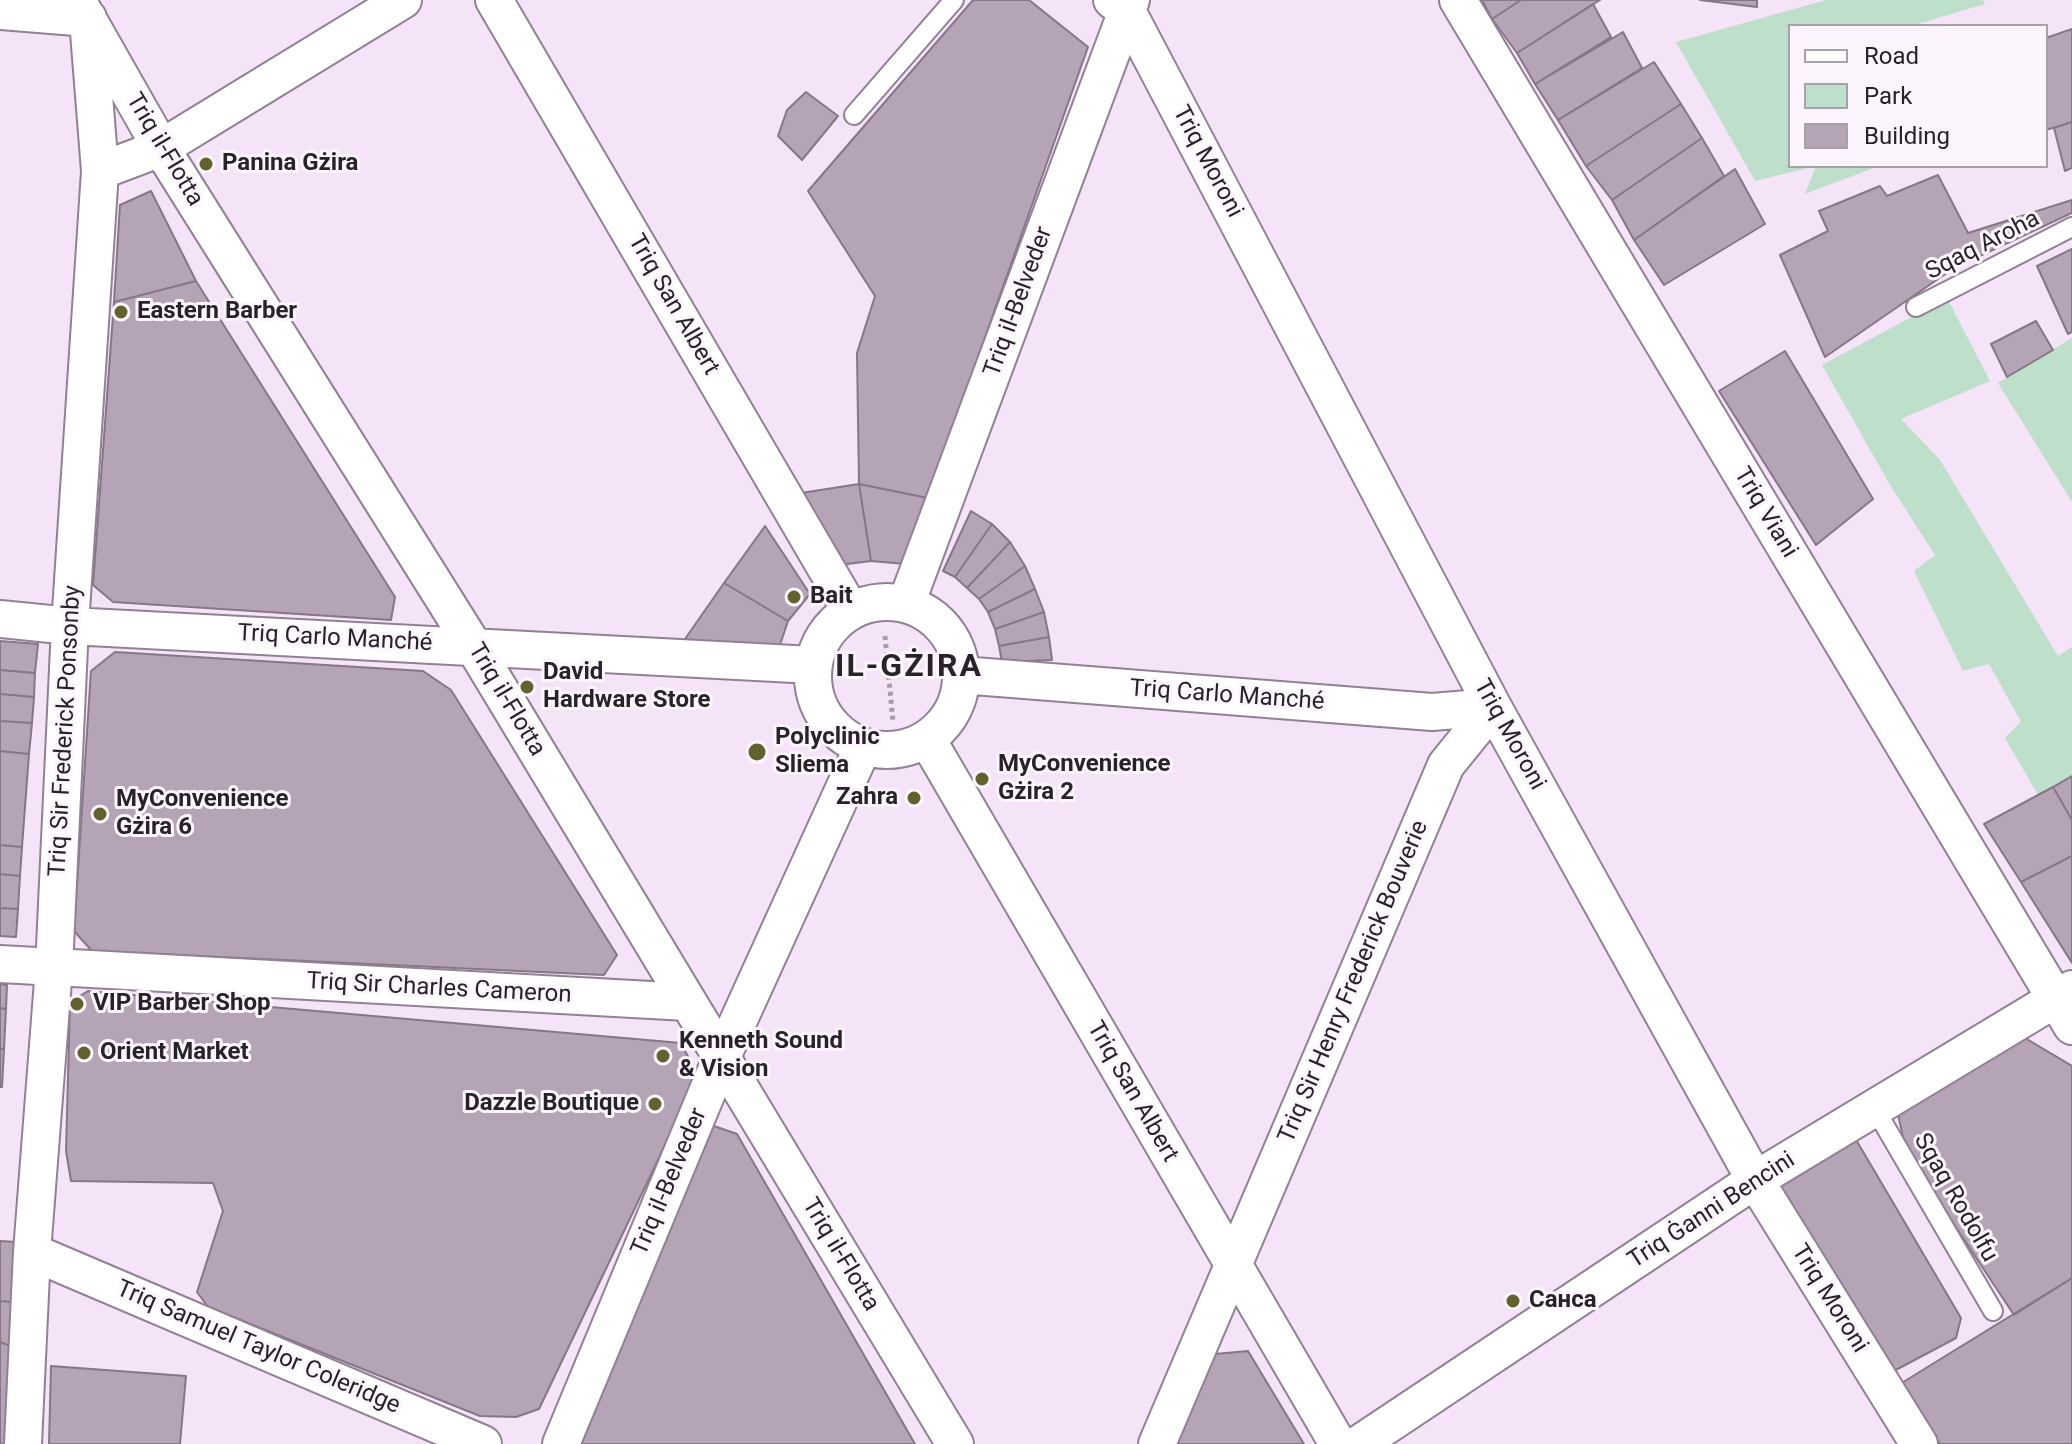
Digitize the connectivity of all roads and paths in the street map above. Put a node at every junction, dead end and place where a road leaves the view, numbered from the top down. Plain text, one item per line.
1 (403, 0) edge
2 (494, 0) edge
3 (954, 0) edge
4 (1458, 0) edge
5 (1123, 4) edge
6 (83, 9) edge
7 (0, 11) edge
8 (854, 115) dead end
9 (161, 148) junction
10 (100, 171) junction
11 (2072, 227) edge
12 (1916, 307) dead end
13 (880, 605) junction
14 (0, 619) edge
15 (70, 626) junction
16 (474, 647) junction
17 (813, 665) junction
18 (961, 675) junction
19 (1493, 707) junction
20 (895, 745) junction
21 (0, 964) edge
22 (54, 968) junction
23 (687, 1002) junction
24 (2067, 1005) edge
25 (721, 1059) junction
26 (1875, 1109) junction
27 (1755, 1180) junction
28 (32, 1252) junction
29 (1233, 1267) junction
30 (1993, 1311) dead end
31 (23, 1444) edge
32 (483, 1444) edge
33 (561, 1444) edge
34 (955, 1444) edge
35 (1157, 1444) edge
36 (1338, 1444) edge
37 (1359, 1444) edge
38 (1919, 1444) edge

1 - 9 street
2 - 13 street, Triq San Albert
3 - 8 lane
4 - 24 street, Triq Viani
5 - 13 street, Triq il-Belveder
5 - 19 street, Triq Moroni
6 - 7 street
6 - 9 street, Triq il-Flotta
6 - 10 street, Triq Sir Frederick Ponsonby
9 - 10 street
9 - 16 street, Triq il-Flotta
10 - 15 street, Triq Sir Frederick Ponsonby
11 - 12 lane, Sqaq Aroha
13 - 17 street
13 - 18 street
13 - 20 path
14 - 15 street, Triq Carlo Manché
15 - 16 street, Triq Carlo Manché
15 - 22 street, Triq Sir Frederick Ponsonby
16 - 17 street, Triq Carlo Manché
16 - 23 street, Triq il-Flotta
17 - 20 street
18 - 19 street, Triq Carlo Manché
18 - 20 street, Triq il-Belveder
19 - 27 street, Triq Moroni
19 - 29 street, Triq Sir Henry Frederick Bouverie
20 - 25 street, Triq il-Belveder
20 - 29 street, Triq San Albert
21 - 22 street, Triq Sir Charles Cameron
22 - 23 street, Triq Sir Charles Cameron
22 - 28 street, Triq Sir Frederick Ponsonby
23 - 25 street, Triq il-Flotta
24 - 26 street, Triq Ġanni Bencini
25 - 33 street, Triq il-Belveder
25 - 34 street, Triq il-Flotta
26 - 27 street, Triq Ġanni Bencini
26 - 30 lane, Sqaq Rodolfu
27 - 37 street, Triq Ġanni Bencini
27 - 38 street, Triq Moroni
28 - 31 street, Triq Sir Frederick Ponsonby
28 - 32 street, Triq Samuel Taylor Coleridge
29 - 35 street, Triq Sir Henry Frederick Bouverie
29 - 36 street, Triq San Albert

